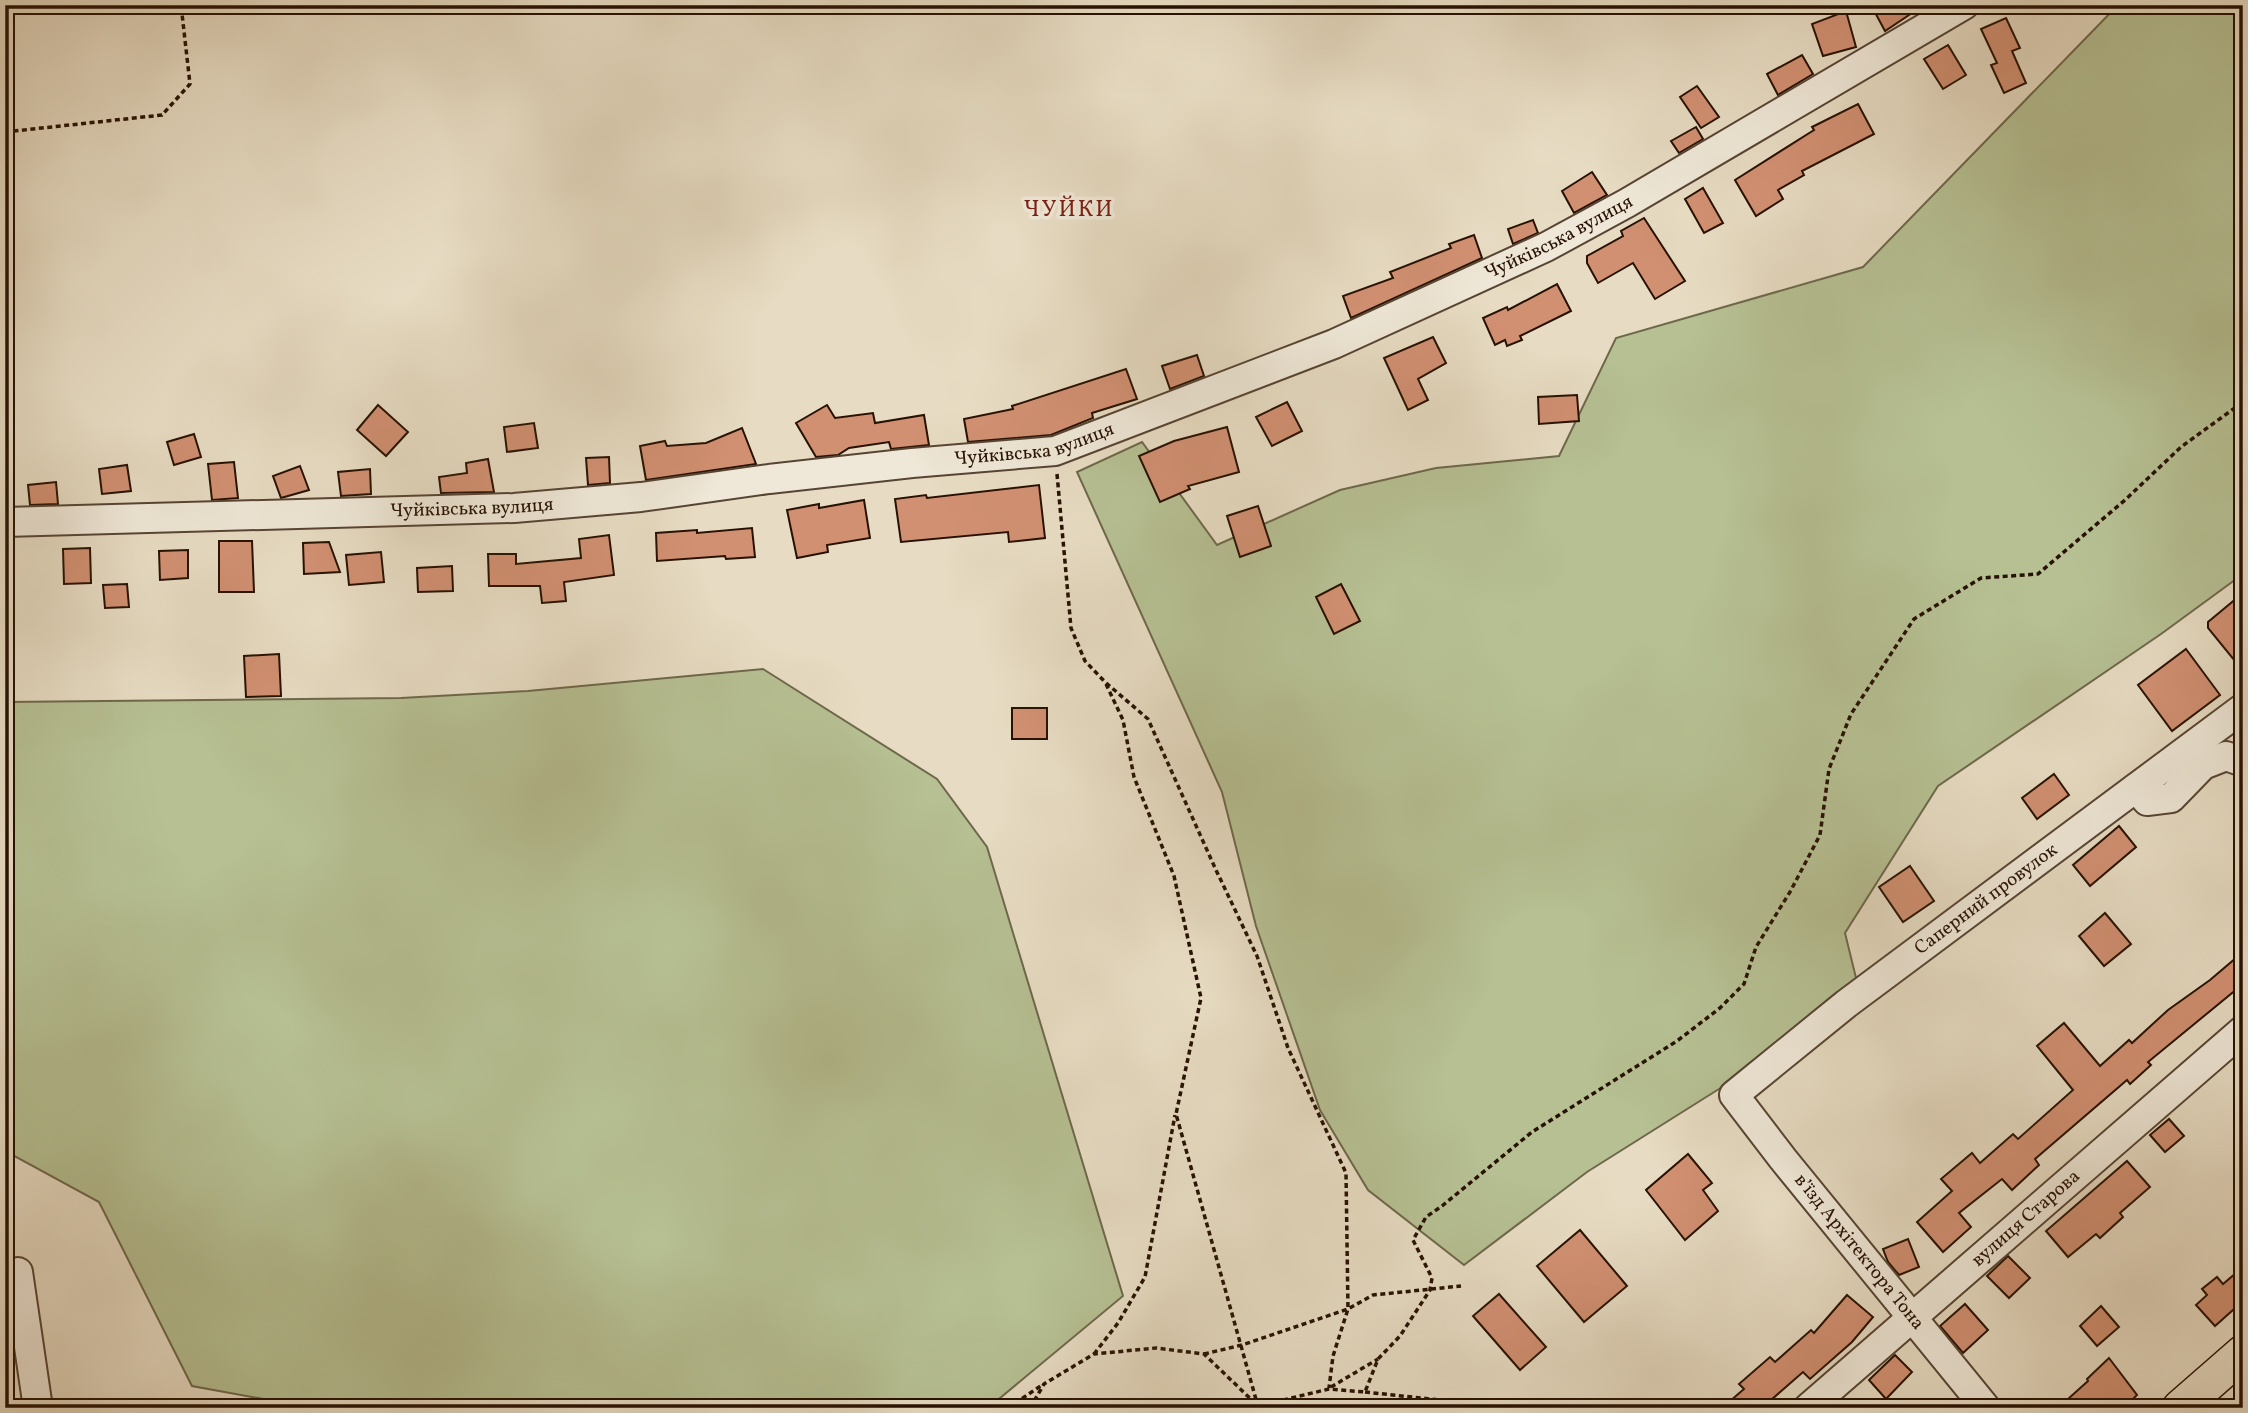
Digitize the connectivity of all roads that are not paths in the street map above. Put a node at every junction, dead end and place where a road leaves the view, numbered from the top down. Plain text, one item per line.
1 (1965, 5) edge
2 (5, 522) edge
3 (2243, 708) edge
4 (2243, 762) edge
5 (2136, 788) junction
6 (2243, 1030) edge
7 (1734, 1095) joint
8 (18, 1272) dead end
9 (1911, 1318) junction
10 (2243, 1353) edge
11 (38, 1408) edge
12 (1808, 1408) edge
13 (1986, 1408) edge
14 (2180, 1408) edge

1 - 2 street, Чуйківська вулиця
3 - 5 street, Саперний провулок
4 - 5 street
5 - 7 street, Саперний провулок
6 - 9 street, вулиця Старова
7 - 9 street, в’їзд Архітектора Тона
8 - 11 street
9 - 12 street, вулиця Старова
9 - 13 street, в’їзд Архітектора Тона
10 - 14 main road

